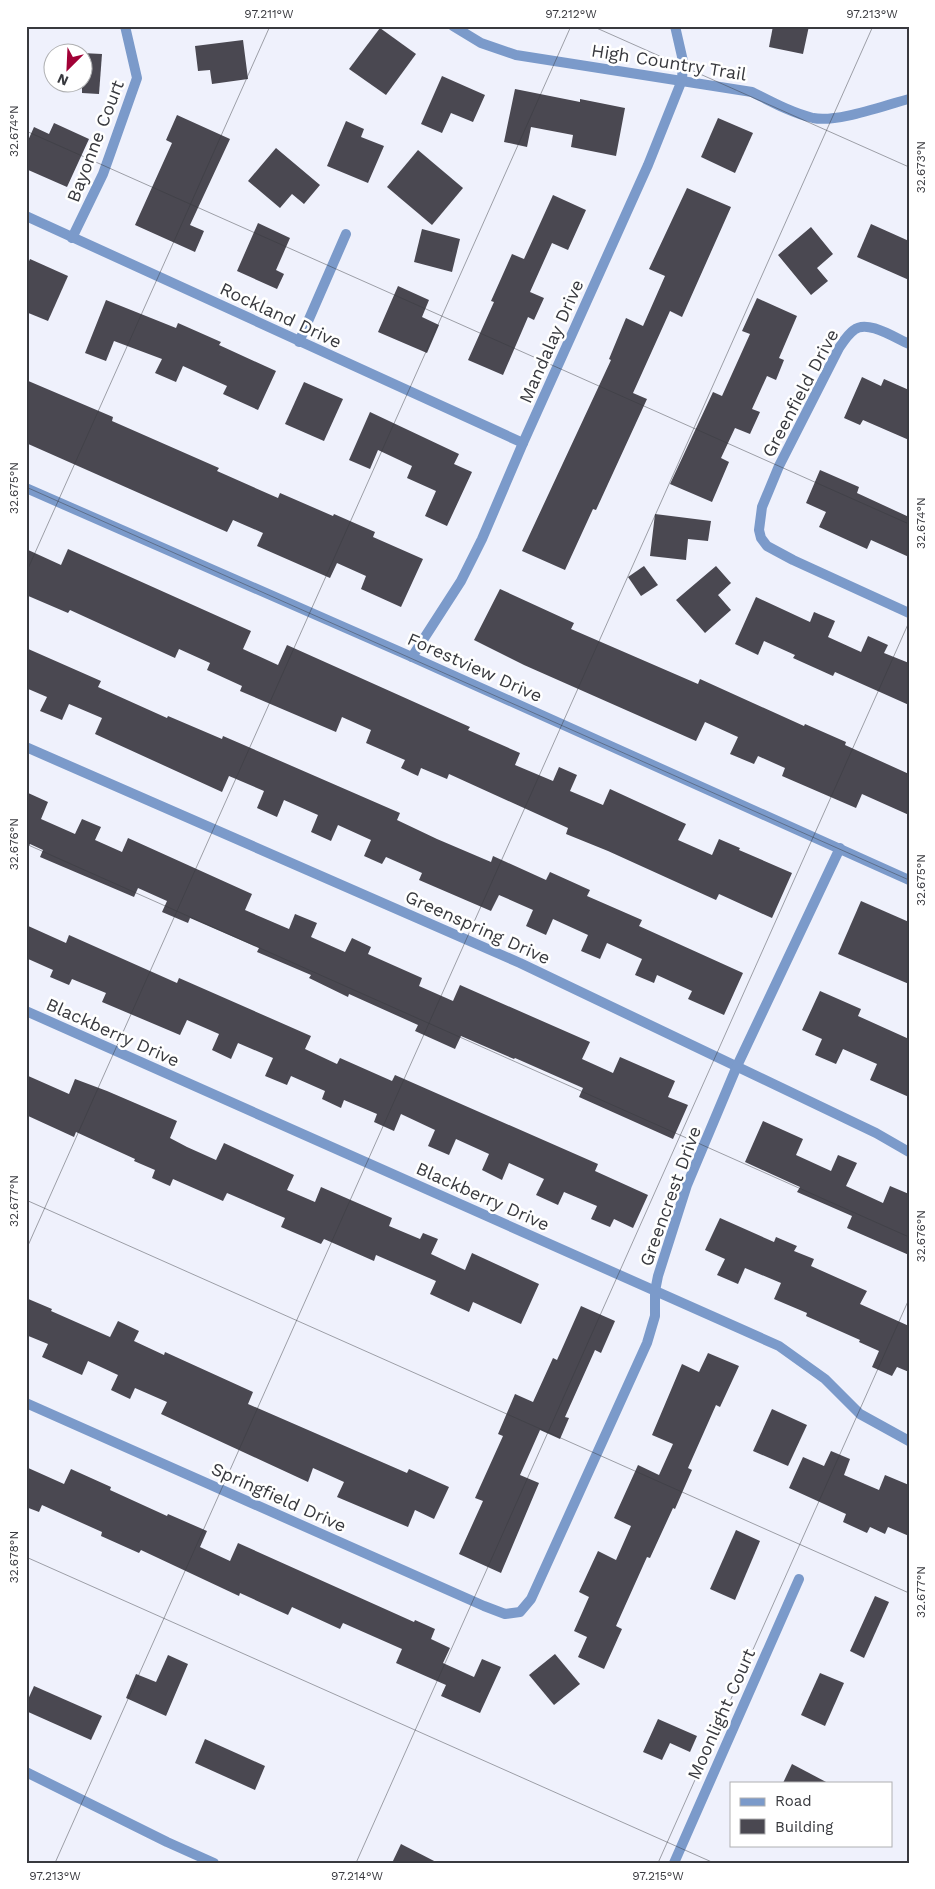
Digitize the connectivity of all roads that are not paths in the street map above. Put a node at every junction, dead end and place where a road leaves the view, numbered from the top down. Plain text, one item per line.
1 (125, 26) edge
2 (453, 26) edge
3 (675, 26) edge
4 (682, 80) junction
5 (909, 99) edge
6 (26, 216) edge
7 (346, 234) dead end
8 (72, 238) junction
9 (299, 342) junction
10 (909, 344) edge
11 (523, 443) junction
12 (26, 488) edge
13 (909, 612) edge
14 (412, 657) junction
15 (26, 747) edge
16 (840, 848) junction
17 (909, 880) edge
18 (26, 1011) edge
19 (737, 1066) junction
20 (909, 1152) edge
21 (655, 1291) junction
22 (26, 1403) edge
23 (909, 1441) edge
24 (799, 1579) dead end
25 (520, 1612) joint
26 (26, 1772) edge
27 (214, 1863) edge
28 (674, 1863) edge

1 - 8 street, Bayonne Court
2 - 4 street, High Country Trail
3 - 4 street, Mandalay Drive
4 - 5 street, High Country Trail
4 - 11 street, Mandalay Drive
6 - 8 street, Rockland Drive
7 - 9 street
8 - 9 street, Rockland Drive
9 - 11 street, Rockland Drive
10 - 13 street, Greenfield Drive
11 - 14 street, Mandalay Drive
12 - 14 street, Forestview Drive
14 - 16 street, Forestview Drive
15 - 19 street, Greenspring Drive
16 - 17 street, Forestview Drive
16 - 19 street, Greencrest Drive
18 - 21 street, Blackberry Drive
19 - 20 street, Greenspring Drive
19 - 21 street, Greencrest Drive
21 - 23 street, Blackberry Drive
21 - 25 street, Greencrest Drive
22 - 25 street, Springfield Drive
24 - 28 street, Moonlight Court
26 - 27 street

